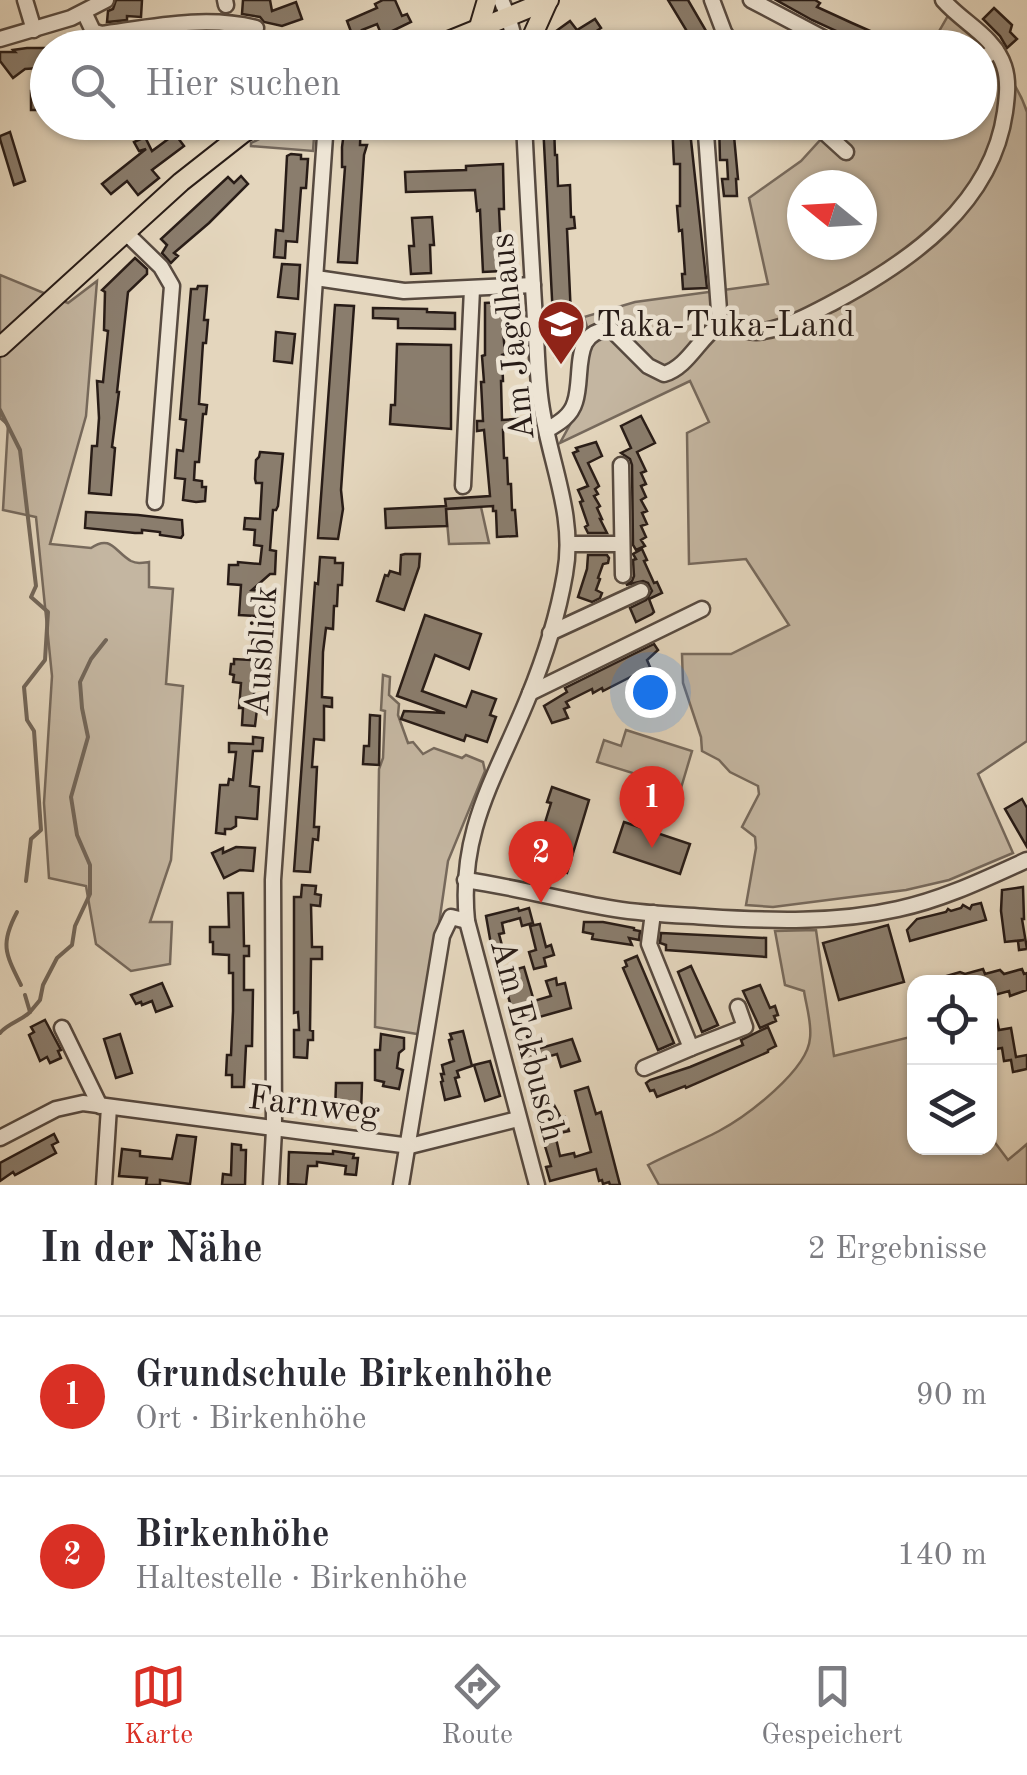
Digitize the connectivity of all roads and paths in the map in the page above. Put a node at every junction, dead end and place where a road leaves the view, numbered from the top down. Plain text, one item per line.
1 (25, 0) edge
2 (106, 0) edge
3 (487, 0) edge
4 (548, 0) edge
5 (712, 0) edge
6 (751, 0) edge
7 (943, 0) edge
8 (504, 8) edge
9 (84, 12) junction
10 (479, 27) junction
11 (256, 28) dead end
12 (34, 30) joint
13 (93, 30) edge
14 (131, 30) edge
15 (473, 30) edge
16 (535, 30) edge
17 (723, 30) edge
18 (808, 30) edge
19 (977, 30) edge
20 (30, 31) edge
21 (0, 39) edge
22 (997, 52) edge
23 (234, 140) edge
24 (325, 140) edge
25 (525, 140) edge
26 (706, 140) edge
27 (833, 140) edge
28 (846, 152) dead end
29 (125, 232) junction
30 (316, 278) junction
31 (533, 285) junction
32 (472, 289) junction
33 (720, 324) junction
34 (0, 347) edge
35 (547, 430) junction
36 (621, 464) dead end
37 (464, 486) dead end
38 (154, 502) dead end
39 (568, 544) junction
40 (622, 544) junction
41 (623, 575) dead end
42 (641, 591) dead end
43 (702, 610) dead end
44 (550, 633) junction
45 (530, 692) junction
46 (1027, 860) edge
47 (465, 880) junction
48 (653, 914) junction
49 (466, 916) junction
50 (738, 1007) dead end
51 (62, 1028) dead end
52 (691, 1048) junction
53 (644, 1068) dead end
54 (104, 1106) junction
55 (518, 1119) junction
56 (274, 1130) junction
57 (0, 1138) edge
58 (410, 1146) junction
59 (104, 1185) edge
60 (272, 1185) edge
61 (402, 1185) edge
62 (537, 1185) edge

1 - 12 street
2 - 9 street
3 - 10 main road
4 - 8 main road
4 - 16 main road
5 - 17 street
6 - 18 street
7 - 19 street
8 - 10 main road
9 - 12 street
9 - 13 street
10 - 15 main road
11 - 14 street
20 - 21 street
22 - 33 street
23 - 29 main road
24 - 30 street, Ausblick
25 - 31 street, Am Jagdhaus
26 - 33 street
27 - 28 street
29 - 34 main road
29 - 38 street
30 - 32 street
30 - 56 street, Ausblick
31 - 32 street
31 - 35 street, Am Jagdhaus
32 - 37 street
33 - 35 street
35 - 39 street, Am Jagdhaus
36 - 40 street
39 - 40 street
39 - 44 street, Am Jagdhaus
40 - 41 street
42 - 44 street
43 - 45 street
44 - 45 street, Am Jagdhaus
45 - 47 street, Am Jagdhaus
46 - 48 street
47 - 48 street
47 - 49 street, Am Jagdhaus
48 - 52 street
49 - 55 street, Am Eckbusch
49 - 58 street
50 - 52 street
51 - 54 street
52 - 53 street
54 - 56 street, Farnweg
54 - 57 street, Farnweg
54 - 59 street
55 - 58 street, Farnweg
55 - 62 street, Am Eckbusch
56 - 58 street, Farnweg
56 - 60 street, Ausblick
58 - 61 street

